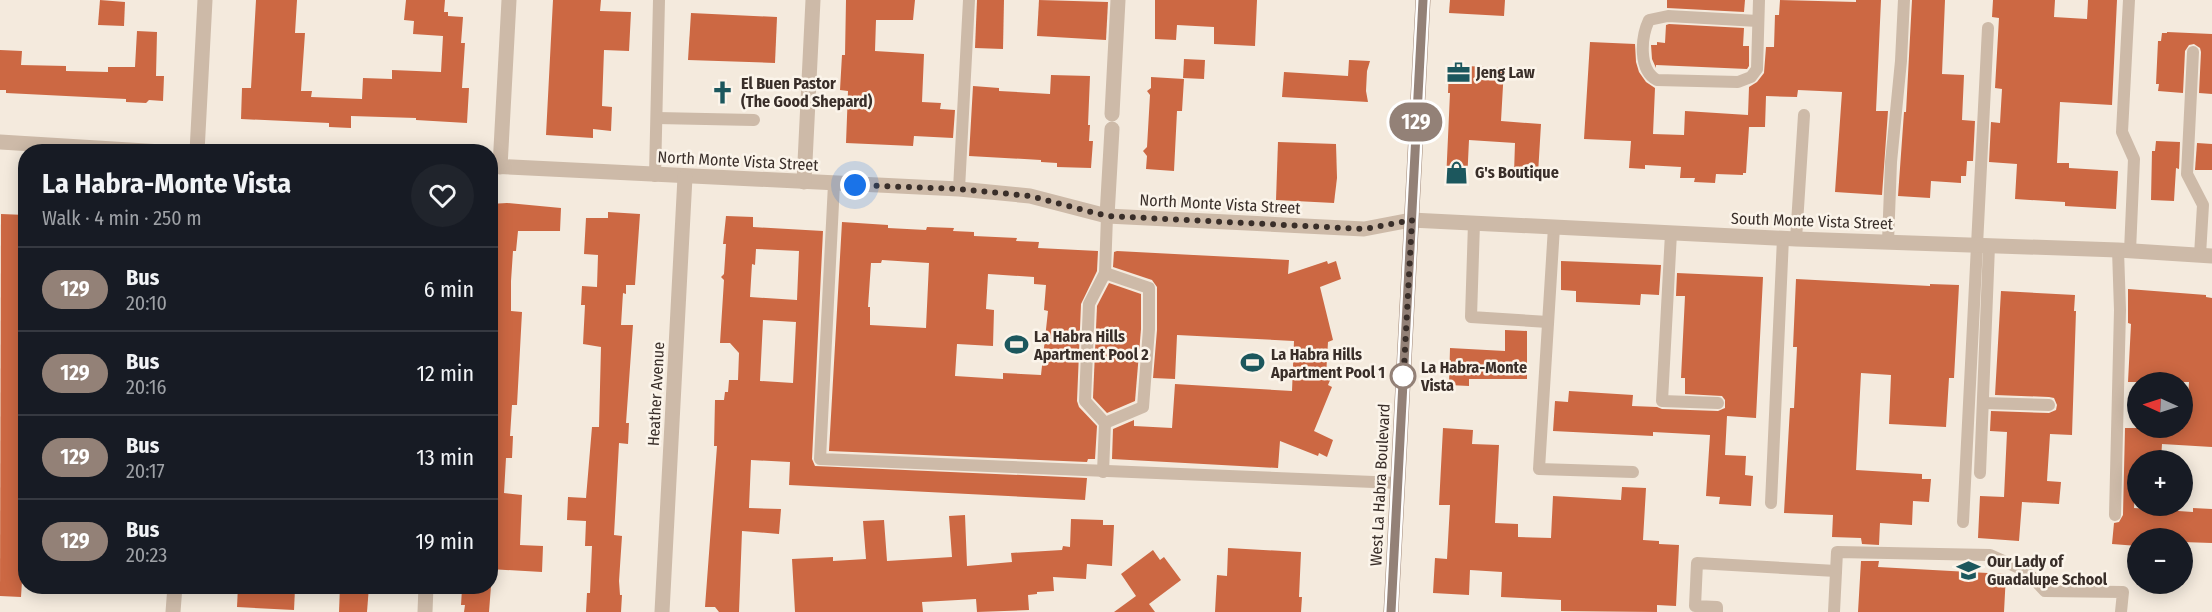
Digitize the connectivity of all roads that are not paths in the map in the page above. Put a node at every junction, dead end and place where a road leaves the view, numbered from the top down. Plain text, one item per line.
1 (205, 0) edge
2 (508, 0) edge
3 (659, 0) edge
4 (813, 0) edge
5 (969, 0) edge
6 (1118, 0) edge
7 (1423, 0) edge
8 (1758, 0) edge
9 (1904, 0) edge
10 (2129, 0) edge
11 (1758, 21) junction
12 (1988, 28) dead end
13 (2193, 52) dead end
14 (1804, 115) dead end
15 (657, 118) junction
16 (754, 120) dead end
17 (0, 142) edge
18 (32, 144) edge
19 (197, 144) edge
20 (497, 144) edge
21 (498, 167) edge
22 (655, 176) junction
23 (685, 177) junction
24 (804, 182) junction
25 (834, 184) junction
26 (959, 189) junction
27 (1107, 216) junction
28 (1412, 220) junction
29 (1474, 223) junction
30 (1554, 227) junction
31 (1671, 233) junction
32 (1789, 239) junction
33 (1888, 242) junction
34 (1984, 246) junction
35 (2124, 250) junction
36 (2206, 255) edge
37 (1105, 273) junction
38 (1548, 322) junction
39 (1983, 403) junction
40 (1718, 404) dead end
41 (2049, 405) dead end
42 (1105, 423) junction
43 (1103, 472) junction
44 (1633, 472) dead end
45 (1980, 473) dead end
46 (1398, 483) junction
47 (1772, 503) dead end
48 (2115, 514) dead end
49 (1963, 522) dead end
50 (1836, 571) junction
51 (174, 594) edge
52 (425, 594) edge
53 (173, 612) edge
54 (424, 612) edge
55 (662, 612) edge
56 (1391, 612) edge
57 (1717, 612) edge
58 (1834, 612) edge
59 (2121, 612) edge

1 - 19 street
2 - 20 street
3 - 15 lane
4 - 24 street
5 - 26 lane
6 - 27 street
7 - 28 main road, West La Habra Boulevard
8 - 11 lane
9 - 33 lane
10 - 35 lane
11 - 11 lane
12 - 34 lane
13 - 36 lane
14 - 32 lane
15 - 16 lane
15 - 22 lane
17 - 18 street
21 - 22 street, North Monte Vista Street
22 - 23 street, North Monte Vista Street
23 - 24 street, North Monte Vista Street
23 - 55 street, Heather Avenue
24 - 25 street, North Monte Vista Street
25 - 26 street, North Monte Vista Street
25 - 43 lane
26 - 27 street, North Monte Vista Street
27 - 28 street, North Monte Vista Street
27 - 37 lane
28 - 29 street, South Monte Vista Street
28 - 46 main road, West La Habra Boulevard
29 - 30 street, South Monte Vista Street
29 - 38 lane
30 - 31 street, South Monte Vista Street
30 - 38 lane
31 - 32 street, South Monte Vista Street
31 - 40 lane
32 - 33 street, South Monte Vista Street
32 - 47 lane
33 - 34 street, South Monte Vista Street
34 - 35 street, South Monte Vista Street
34 - 39 lane
34 - 49 lane
35 - 36 street, South Monte Vista Street
35 - 48 lane
37 - 42 lane
37 - 42 lane
38 - 44 lane
39 - 41 lane
39 - 45 lane
42 - 43 lane
43 - 46 lane
46 - 56 main road, West La Habra Boulevard
50 - 57 lane
50 - 58 lane
50 - 59 lane
51 - 53 street
52 - 54 street

